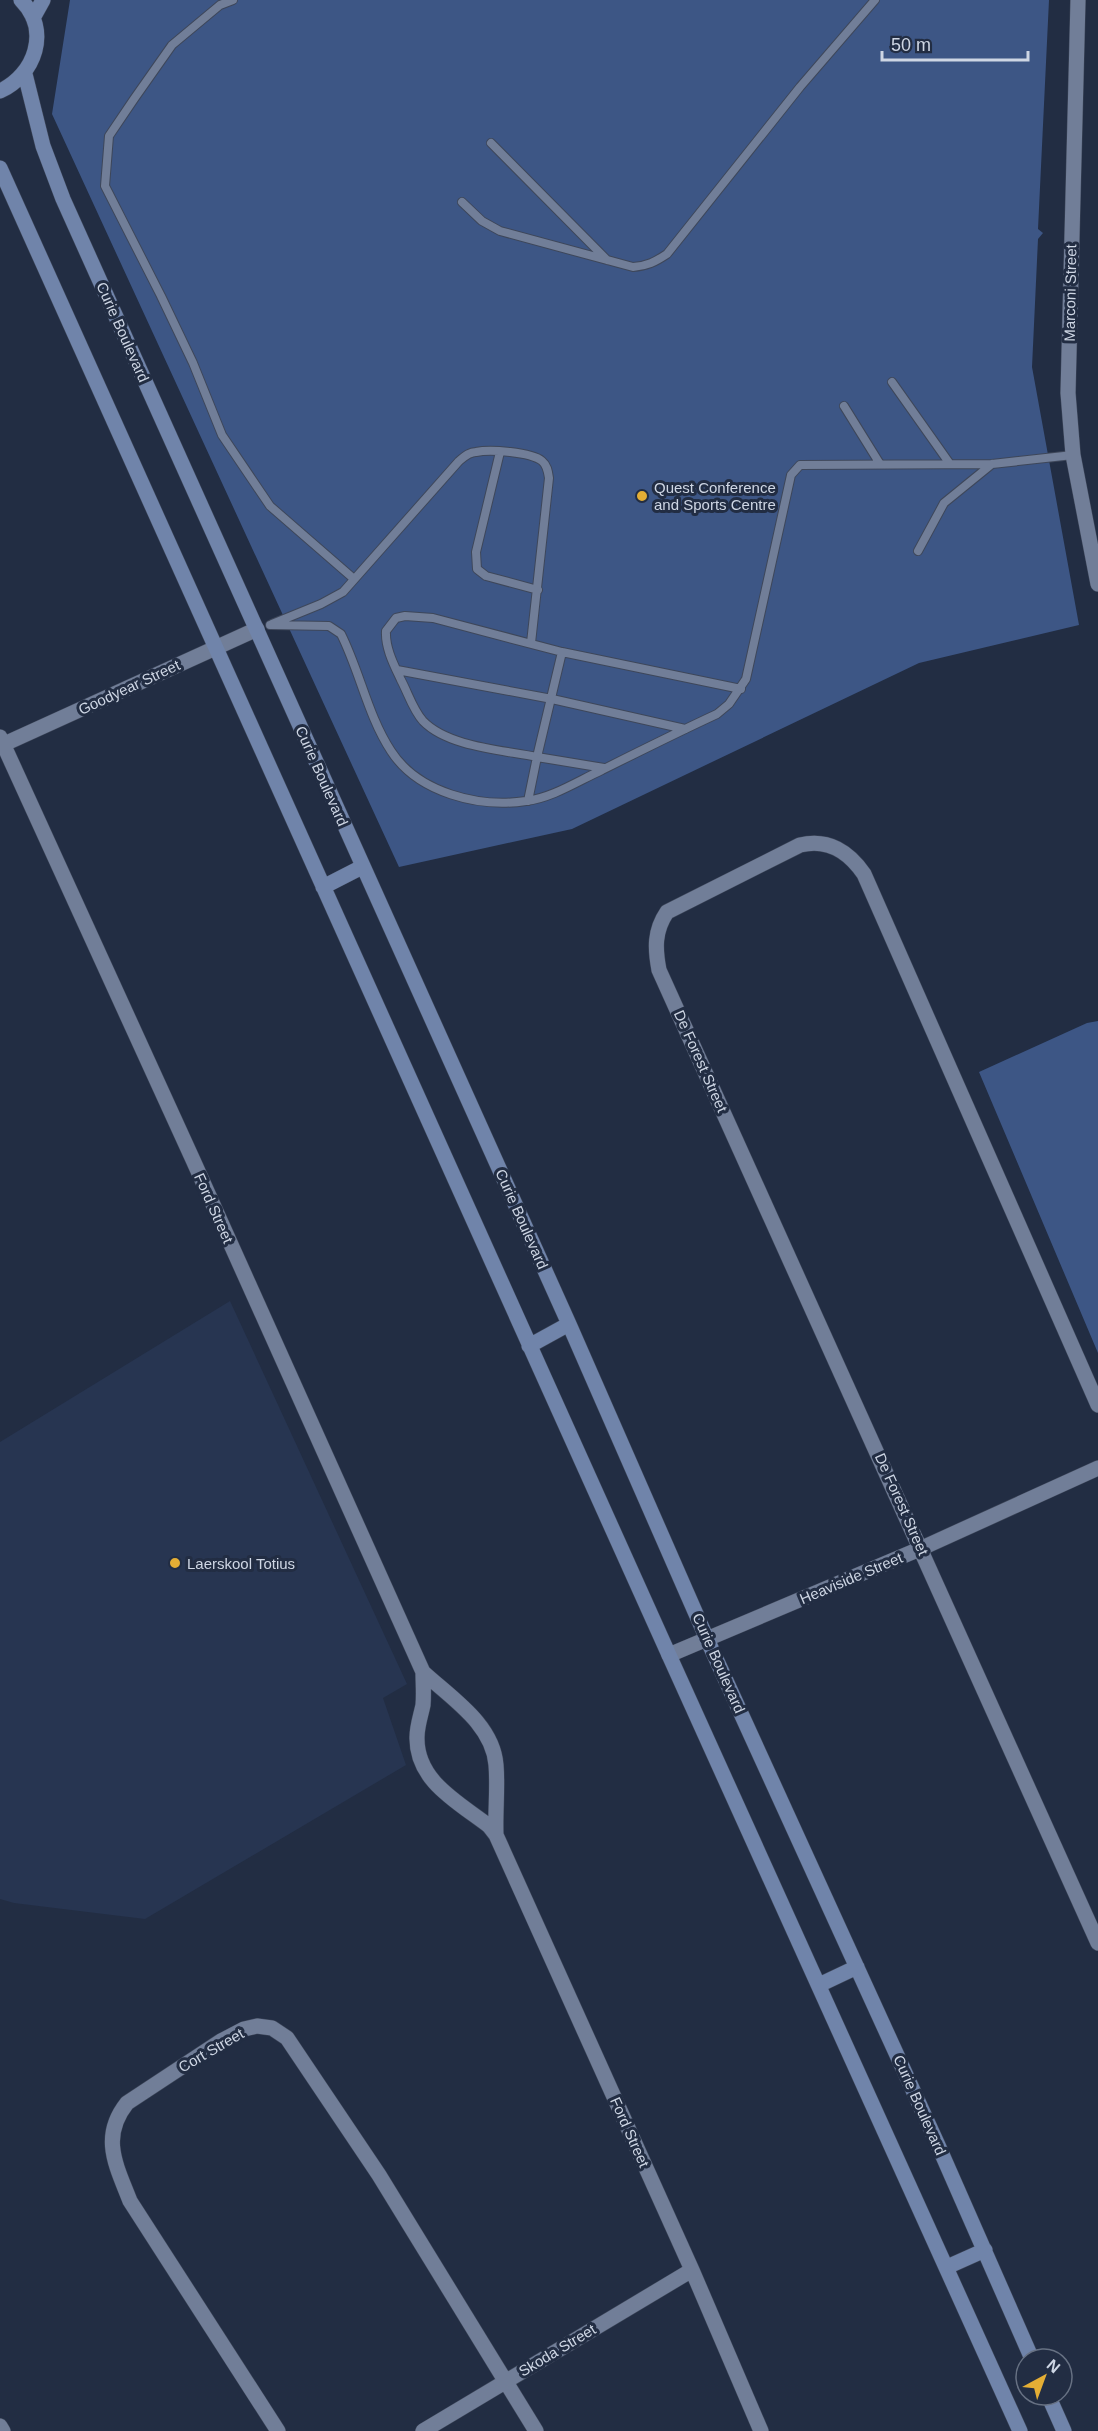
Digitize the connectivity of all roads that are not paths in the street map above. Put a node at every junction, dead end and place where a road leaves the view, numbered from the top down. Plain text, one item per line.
1 (21, 0) edge
2 (43, 0) edge
3 (232, 0) edge
4 (875, 0) edge
5 (1078, 0) edge
6 (33, 18) junction
7 (25, 74) junction
8 (0, 91) edge
9 (491, 143) dead end
10 (0, 168) edge
11 (462, 201) dead end
12 (607, 260) junction
13 (892, 382) dead end
14 (844, 406) dead end
15 (500, 452) junction
16 (1073, 455) junction
17 (880, 464) junction
18 (950, 464) junction
19 (992, 464) junction
20 (918, 551) dead end
21 (354, 579) junction
22 (1098, 584) edge
23 (538, 590) junction
24 (264, 627) junction
25 (531, 643) junction
26 (216, 647) junction
27 (562, 652) junction
28 (397, 670) junction
29 (741, 689) junction
30 (552, 699) junction
31 (685, 729) junction
32 (1, 742) edge
33 (537, 757) junction
34 (604, 768) junction
35 (528, 801) junction
36 (362, 867) junction
37 (323, 887) junction
38 (570, 1324) junction
39 (530, 1346) junction
40 (1098, 1405) edge
41 (1098, 1468) edge
42 (922, 1548) junction
43 (707, 1639) junction
44 (669, 1655) junction
45 (423, 1672) junction
46 (496, 1835) junction
47 (1098, 1943) edge
48 (857, 1967) junction
49 (819, 1985) junction
50 (985, 2250) junction
51 (947, 2267) junction
52 (692, 2270) junction
53 (1027, 2347) edge
54 (507, 2380) junction
55 (1053, 2407) edge
56 (0, 2426) edge
57 (3, 2431) edge
58 (278, 2431) edge
59 (423, 2431) edge
60 (536, 2431) edge
61 (761, 2431) edge
62 (1020, 2431) edge
63 (1064, 2431) edge

1 - 6 street
2 - 6 street
3 - 21 lane
4 - 12 lane
5 - 16 street, Marconi Street
6 - 7 street
7 - 8 street
7 - 24 street, Curie Boulevard
9 - 12 lane
10 - 26 street
11 - 12 lane
13 - 18 lane
14 - 17 lane
15 - 21 lane
15 - 23 lane
15 - 23 lane
16 - 19 lane
16 - 22 street, Marconi Street
17 - 18 lane
17 - 29 lane
18 - 19 lane
19 - 20 lane
21 - 24 lane
23 - 25 lane
24 - 26 street, Goodyear Street
24 - 35 lane
24 - 36 street, Curie Boulevard
25 - 27 lane
25 - 28 lane
26 - 32 street, Goodyear Street
26 - 37 street
27 - 29 lane
27 - 30 lane
28 - 30 lane
28 - 33 lane
29 - 31 lane
30 - 31 lane
30 - 33 lane
31 - 34 lane
32 - 45 street, Ford Street
33 - 34 lane
33 - 35 lane
34 - 35 lane
36 - 37 street
36 - 38 street, Curie Boulevard
37 - 39 street
38 - 39 street
38 - 43 street, Curie Boulevard
39 - 44 street
40 - 42 street, De Forest Street
41 - 42 street, Heaviside Street
42 - 43 street, Heaviside Street
42 - 47 street, De Forest Street
43 - 44 street, Heaviside Street
43 - 48 street, Curie Boulevard
44 - 49 street
45 - 46 street, Ford Street
45 - 46 street, Ford Street
46 - 52 street, Ford Street
48 - 49 street
48 - 50 street, Curie Boulevard
49 - 51 street
50 - 51 street
50 - 53 street, Curie Boulevard
51 - 62 street
52 - 54 street, Skoda Street
52 - 61 street, Ford Street
54 - 58 street, Cort Street
54 - 59 street, Skoda Street
54 - 60 street, Cort Street
55 - 63 street
56 - 57 street

